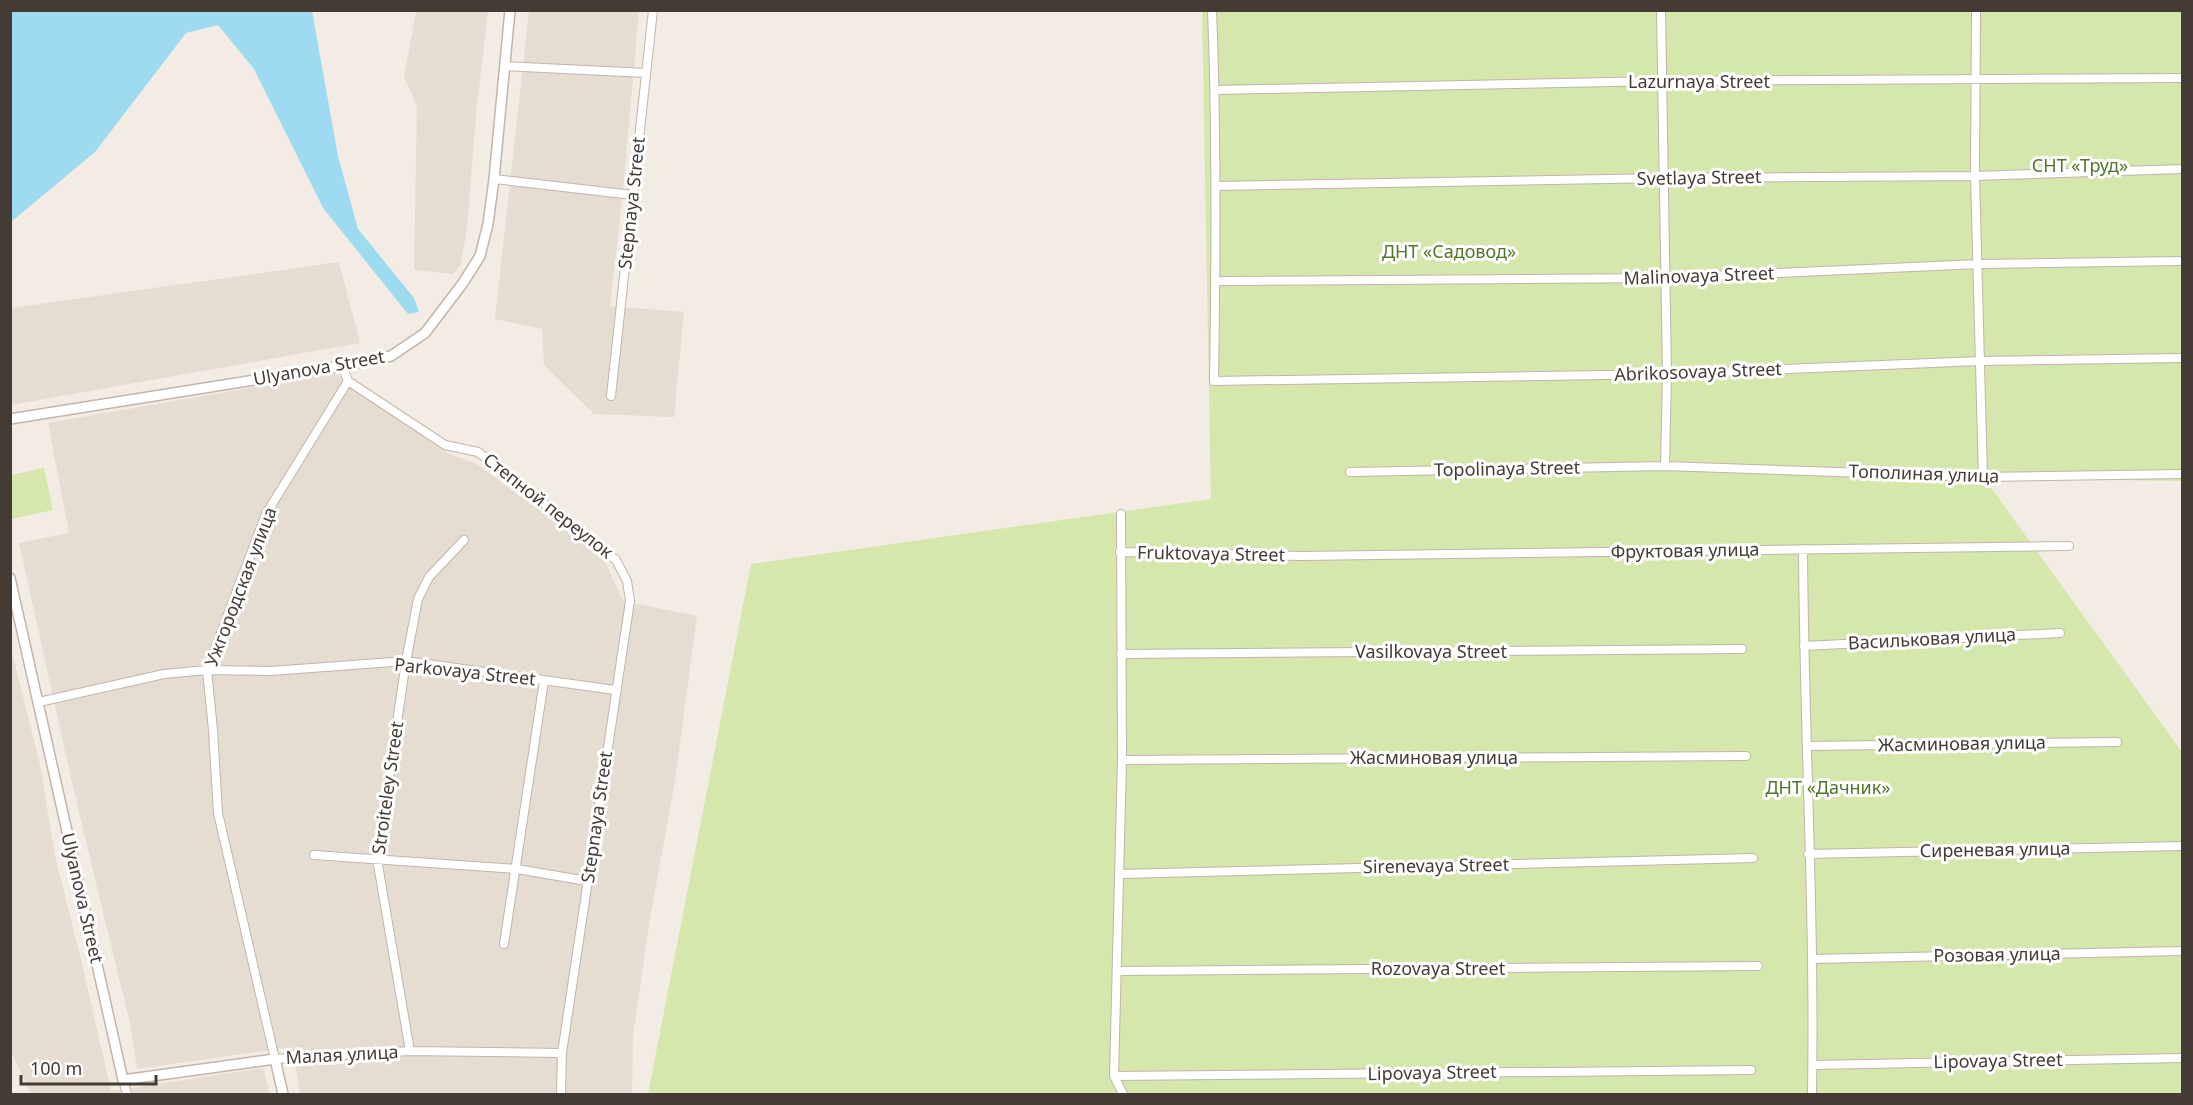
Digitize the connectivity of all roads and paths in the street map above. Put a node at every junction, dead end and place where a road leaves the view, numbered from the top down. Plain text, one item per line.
1 (510, 10) edge
2 (653, 10) edge
3 (1212, 10) edge
4 (1661, 10) edge
5 (1976, 10) edge
6 (505, 66) junction
7 (646, 73) junction
8 (2182, 78) edge
9 (1975, 80) junction
10 (1662, 81) junction
11 (1215, 90) junction
12 (2182, 169) edge
13 (1975, 176) junction
14 (1664, 178) junction
15 (494, 179) junction
16 (1216, 186) junction
17 (633, 195) junction
18 (2182, 261) edge
19 (1979, 264) junction
20 (1665, 278) junction
21 (1216, 281) junction
22 (2182, 358) edge
23 (1979, 361) junction
24 (342, 366) junction
25 (1667, 374) junction
26 (348, 381) junction
27 (610, 396) dead end
28 (10, 419) edge
29 (1665, 465) junction
30 (1350, 472) dead end
31 (2182, 474) edge
32 (1983, 477) junction
33 (1121, 514) dead end
34 (464, 540) dead end
35 (2069, 546) dead end
36 (1803, 549) junction
37 (1120, 552) junction
38 (10, 578) edge
39 (627, 581) joint
40 (2060, 633) dead end
41 (1804, 646) junction
42 (1742, 649) dead end
43 (1121, 654) junction
44 (406, 661) junction
45 (207, 670) junction
46 (544, 681) junction
47 (615, 690) junction
48 (39, 702) junction
49 (2117, 742) dead end
50 (1808, 746) junction
51 (1746, 756) dead end
52 (1122, 760) junction
53 (2182, 846) edge
54 (1808, 854) junction
55 (314, 855) dead end
56 (1753, 858) dead end
57 (377, 859) junction
58 (517, 869) junction
59 (1119, 874) junction
60 (587, 881) junction
61 (504, 944) dead end
62 (2182, 951) edge
63 (1812, 959) junction
64 (1758, 966) dead end
65 (1118, 971) junction
66 (410, 1051) junction
67 (562, 1053) junction
68 (2182, 1058) edge
69 (274, 1059) junction
70 (1812, 1065) junction
71 (1751, 1070) dead end
72 (1114, 1076) junction
73 (123, 1080) junction
74 (127, 1095) edge
75 (283, 1095) edge
76 (561, 1095) edge
77 (1123, 1095) edge
78 (1812, 1095) edge

1 - 6 street, Ulyanova Street
2 - 7 street, Stepnaya Street
3 - 11 street
4 - 10 street
5 - 9 street
6 - 7 street
6 - 15 street, Ulyanova Street
7 - 17 street, Stepnaya Street
8 - 9 street, Lazurnaya Street
9 - 10 street, Lazurnaya Street
9 - 13 street
10 - 11 street, Lazurnaya Street
10 - 14 street
11 - 16 street
12 - 13 street, Svetlaya Street
13 - 14 street, Svetlaya Street
13 - 19 street
14 - 16 street, Svetlaya Street
14 - 20 street
15 - 17 street
15 - 24 street, Ulyanova Street
16 - 21 street
17 - 27 street, Stepnaya Street
18 - 19 street, Malinovaya Street
19 - 20 street, Malinovaya Street
19 - 23 street
20 - 21 street, Malinovaya Street
20 - 25 street
21 - 25 street, Abrikosovaya Street
22 - 23 street, Abrikosovaya Street
23 - 25 street, Abrikosovaya Street
23 - 32 street
24 - 26 street
24 - 28 street, Ulyanova Street
25 - 29 street
26 - 39 street, Степной переулок
26 - 45 street, Ужгородская улица
29 - 30 street, Topolinaya Street
29 - 32 street, Тополиная улица
31 - 32 street, Тополиная улица
33 - 37 street
34 - 44 street, Stroiteley Street
35 - 36 street
36 - 37 street, Fruktovaya Street
36 - 41 street
37 - 43 street
38 - 48 street, Ulyanova Street
39 - 47 street, Stepnaya Street
40 - 41 street, Васильковая улица
41 - 50 street
42 - 43 street, Vasilkovaya Street
43 - 52 street
44 - 45 street, Parkovaya Street
44 - 46 street, Parkovaya Street
44 - 57 street, Stroiteley Street
45 - 48 street
45 - 69 street, Ужгородская улица
46 - 47 street, Parkovaya Street
46 - 58 street
47 - 60 street, Stepnaya Street
48 - 73 street, Ulyanova Street
49 - 50 street, Жасминовая улица
50 - 54 street
51 - 52 street, Жасминовая улица
52 - 59 street
53 - 54 street, Сиреневая улица
54 - 63 street
55 - 57 street
56 - 59 street, Sirenevaya Street
57 - 58 street
57 - 66 street, Stroiteley Street
58 - 60 street
58 - 61 street
59 - 65 street
60 - 67 street, Stepnaya Street
62 - 63 street, Розовая улица
63 - 70 street
64 - 65 street, Rozovaya Street
65 - 72 street
66 - 67 street, Малая улица
66 - 69 street, Малая улица
67 - 76 street, Stepnaya Street
68 - 70 street, Lipovaya Street
69 - 73 street, Малая улица
69 - 75 street, Ужгородская улица
70 - 78 street
71 - 72 street, Lipovaya Street
72 - 77 street
73 - 74 street, Ulyanova Street

